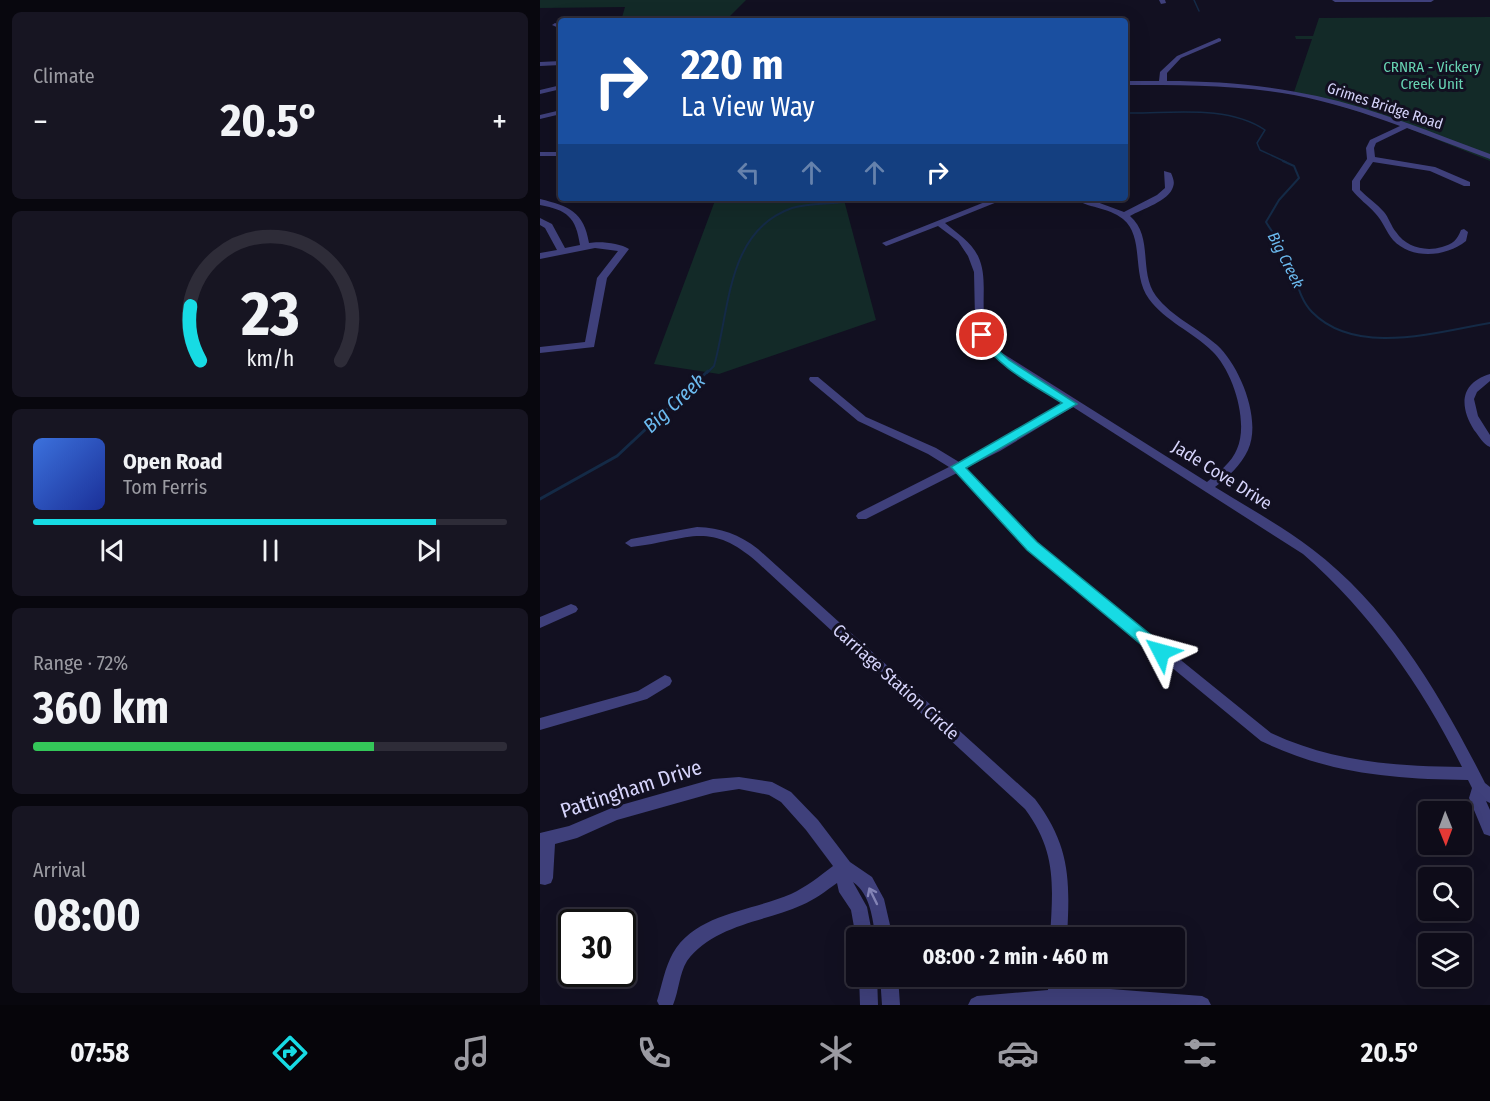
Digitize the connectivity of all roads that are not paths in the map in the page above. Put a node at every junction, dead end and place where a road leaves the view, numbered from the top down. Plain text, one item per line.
1 (1335, 0) edge
2 (1431, 0) edge
3 (1219, 40) dead end
4 (558, 62) edge
5 (540, 64) edge
6 (1128, 83) edge
7 (1163, 83) junction
8 (558, 88) edge
9 (540, 92) edge
10 (558, 113) edge
11 (540, 117) edge
12 (1405, 126) junction
13 (540, 154) edge
14 (558, 154) edge
15 (1490, 158) edge
16 (1371, 159) junction
17 (1167, 173) dead end
18 (1467, 184) dead end
19 (995, 201) edge
20 (1085, 201) edge
21 (540, 202) edge
22 (1124, 215) junction
23 (540, 221) edge
24 (939, 223) junction
25 (1464, 232) dead end
26 (886, 243) dead end
27 (585, 247) junction
28 (562, 251) junction
29 (540, 256) edge
30 (540, 350) edge
31 (1490, 377) edge
32 (814, 380) dead end
33 (1071, 404) junction
34 (1490, 443) edge
35 (958, 467) junction
36 (1207, 488) junction
37 (862, 516) dead end
38 (631, 543) dead end
39 (570, 609) dead end
40 (540, 622) edge
41 (665, 681) dead end
42 (540, 724) edge
43 (1481, 786) edge
44 (1490, 829) edge
45 (543, 840) edge
46 (844, 867) junction
47 (545, 878) dead end
48 (863, 927) edge
49 (883, 927) edge
50 (1058, 927) edge
51 (868, 987) edge
52 (890, 987) edge
53 (1057, 987) edge
54 (1057, 997) junction
55 (666, 1001) dead end
56 (869, 1005) edge
57 (891, 1005) edge
58 (977, 1005) edge
59 (1202, 1005) edge

1 - 2 street
3 - 7 street
4 - 5 street
6 - 7 street, Grimes Bridge Road
7 - 12 street, Grimes Bridge Road
8 - 9 street
10 - 11 street
12 - 15 street, Grimes Bridge Road
12 - 16 street
13 - 14 street
16 - 18 street
16 - 25 street
17 - 22 street
19 - 24 street
20 - 22 street
21 - 27 street
22 - 36 street
23 - 28 street
24 - 26 street
24 - 33 street, Jade Cove Drive
27 - 28 street
27 - 30 street
28 - 29 street
31 - 34 street
32 - 35 street
33 - 35 street
33 - 36 street, Jade Cove Drive
35 - 37 street
35 - 43 street
36 - 43 street, Jade Cove Drive
38 - 50 street, Carriage Station Circle
39 - 40 street
41 - 42 street
43 - 44 street, Jade Cove Drive
45 - 46 street, Pattingham Drive
45 - 47 street
46 - 48 street, Pattingham Drive
49 -> 46 street, Pattingham Drive
46 - 55 street
51 - 56 street
52 - 57 street
53 - 54 street
54 - 58 street
54 - 59 street

